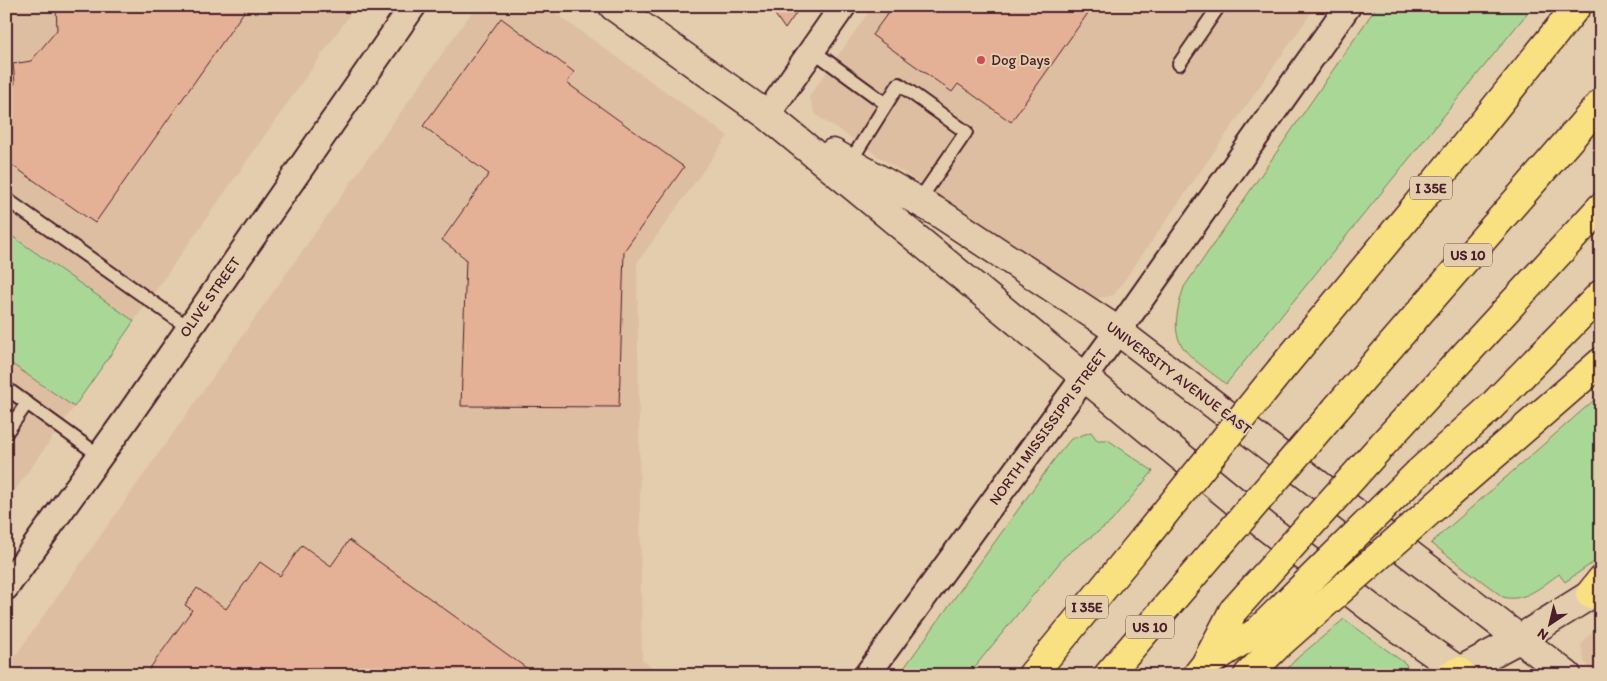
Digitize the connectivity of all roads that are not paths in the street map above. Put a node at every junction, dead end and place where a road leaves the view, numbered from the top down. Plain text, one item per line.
1 (412, 6) edge
2 (613, 6) edge
3 (843, 6) edge
4 (1219, 6) edge
5 (1348, 6) edge
6 (1577, 6) edge
7 (812, 50) junction
8 (1179, 64) dead end
9 (1601, 103) edge
10 (886, 104) junction
11 (767, 115) junction
12 (850, 162) junction
13 (6, 199) edge
14 (918, 202) junction
15 (1601, 207) edge
16 (1601, 294) edge
17 (189, 328) junction
18 (1118, 331) junction
19 (1601, 362) edge
20 (1084, 377) junction
21 (6, 388) edge
22 (27, 403) junction
23 (6, 433) edge
24 (100, 456) junction
25 (6, 587) edge
26 (1597, 587) edge
27 (1267, 638) junction
28 (1519, 639) junction
29 (1201, 670) edge
30 (1458, 673) edge
31 (867, 675) edge
32 (1032, 675) edge
33 (1108, 675) edge
34 (1248, 675) edge
35 (1567, 675) edge

1 - 17 street, OLIVE STREET
2 - 11 main road, UNIVERSITY AVENUE EAST
3 - 7 street
4 - 8 lane
5 - 18 street, NORTH MISSISSIPPI STREET
6 - 32 highway, I 35E, bridge
7 - 10 lane
7 - 11 street
9 - 33 highway, US 10, bridge
10 - 12 lane
10 - 14 lane
11 - 12 main road, UNIVERSITY AVENUE EAST
11 - 20 main road, UNIVERSITY AVENUE EAST
12 - 14 main road, UNIVERSITY AVENUE EAST
13 - 17 lane
14 - 18 main road, UNIVERSITY AVENUE EAST
15 - 29 highway, bridge
16 - 27 highway, bridge
17 - 24 street, OLIVE STREET
18 - 20 street, NORTH MISSISSIPPI STREET
18 - 28 main road, UNIVERSITY AVENUE EAST
19 - 27 highway, bridge
20 - 30 main road, UNIVERSITY AVENUE EAST
20 - 31 street, NORTH MISSISSIPPI STREET
21 - 22 lane
22 - 23 lane
22 - 24 lane
24 - 25 street, OLIVE STREET
26 - 28 main road
27 - 29 highway
27 - 34 highway
28 - 30 main road
28 - 35 main road, UNIVERSITY AVENUE EAST

